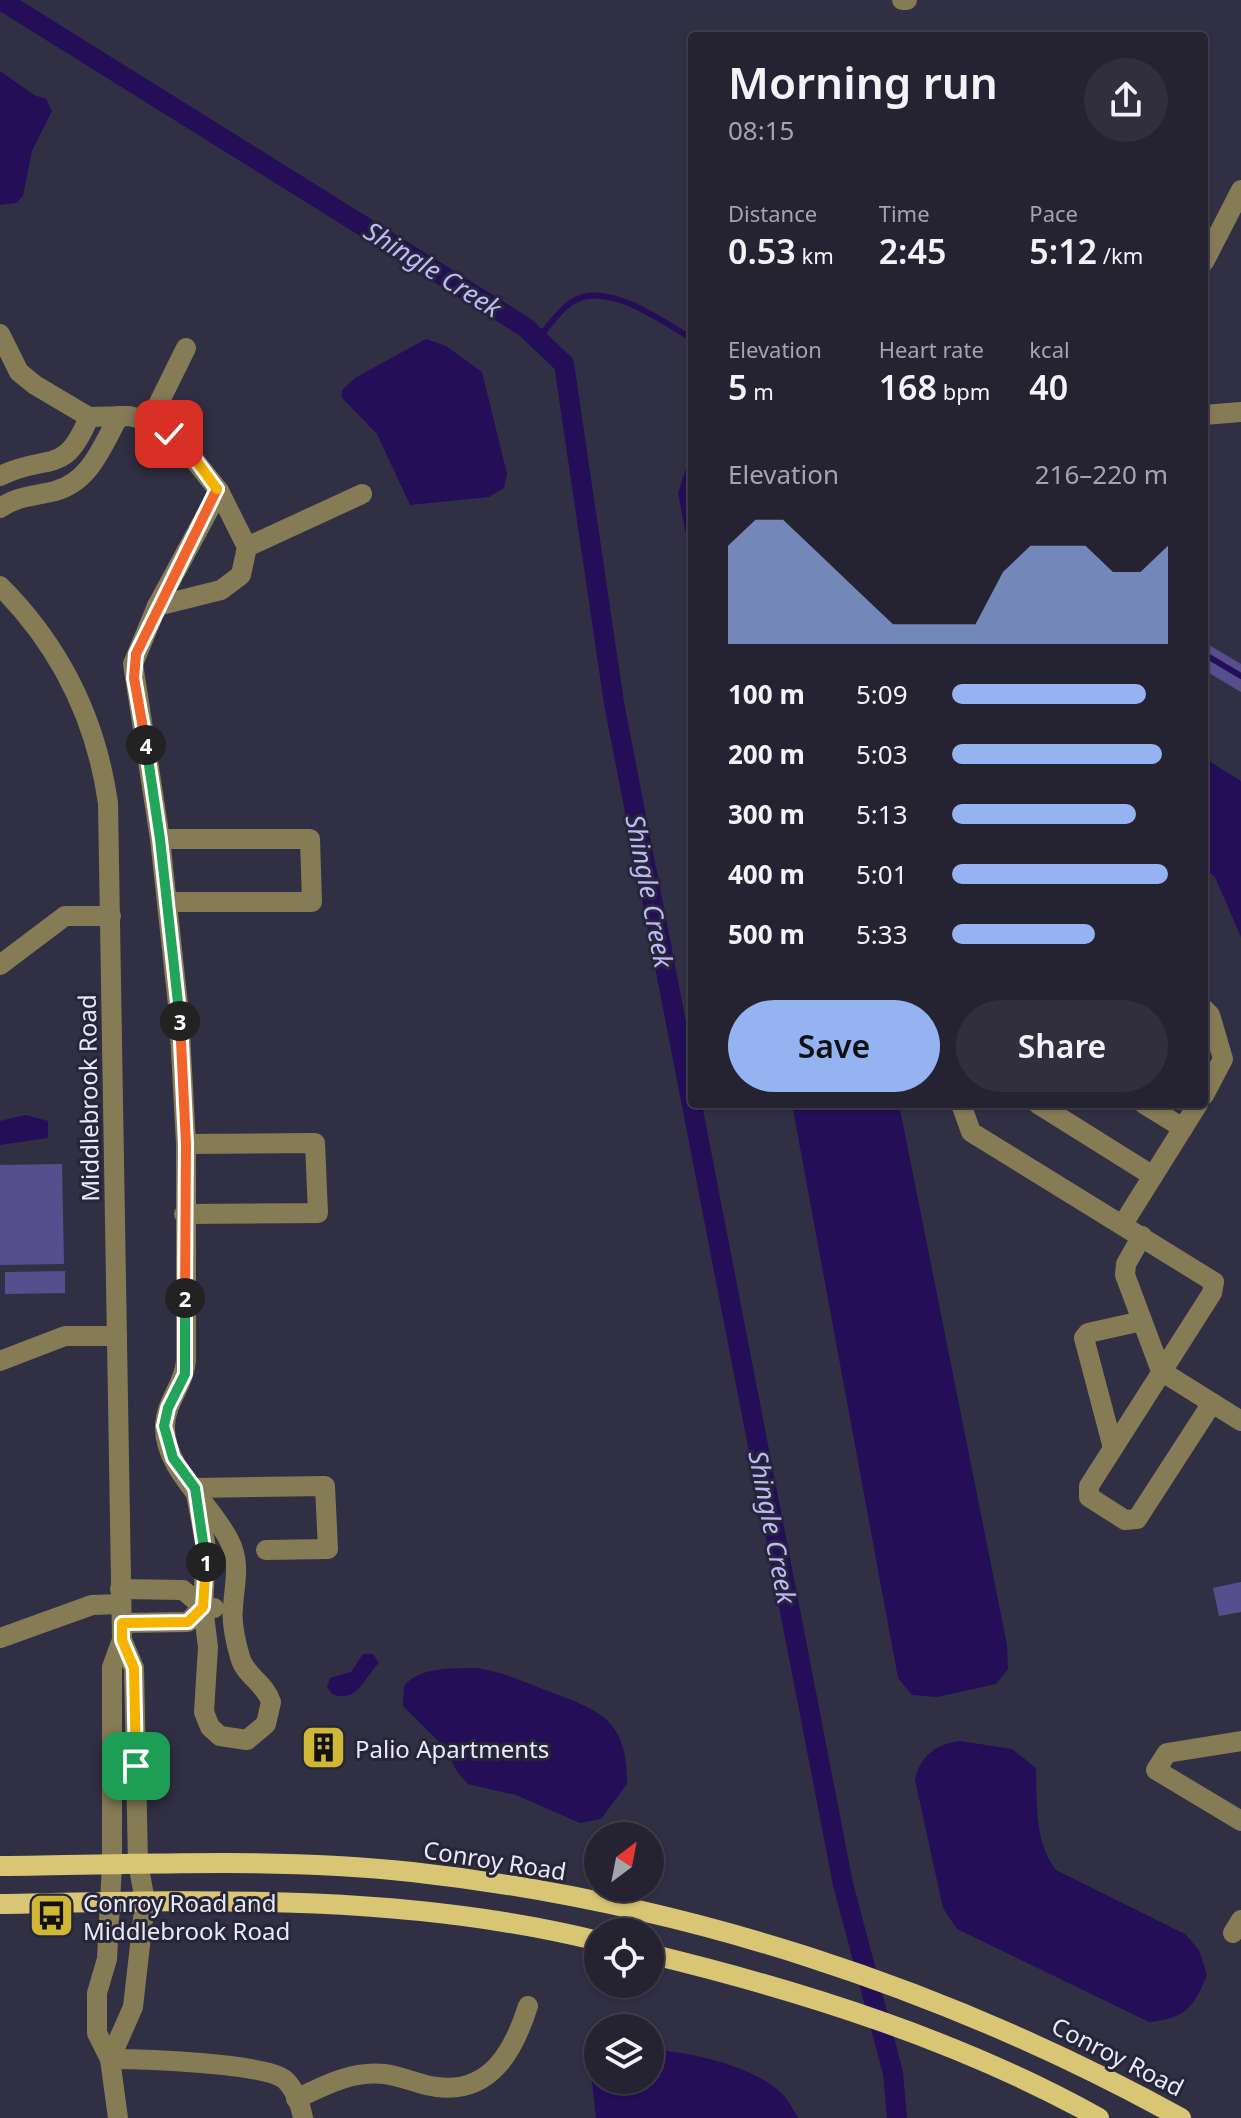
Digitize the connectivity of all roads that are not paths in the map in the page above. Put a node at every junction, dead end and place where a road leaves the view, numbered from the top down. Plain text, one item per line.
1 (1241, 190) edge
2 (1208, 254) edge
3 (0, 334) edge
4 (186, 348) dead end
5 (1241, 412) edge
6 (1208, 415) edge
7 (119, 416) junction
8 (89, 417) junction
9 (150, 421) junction
10 (64, 458) junction
11 (0, 476) edge
12 (78, 481) junction
13 (219, 491) junction
14 (362, 494) dead end
15 (0, 508) edge
16 (247, 547) junction
17 (0, 586) edge
18 (157, 606) junction
19 (160, 839) junction
20 (167, 902) junction
21 (111, 916) junction
22 (0, 965) edge
23 (1208, 1013) edge
24 (1208, 1087) edge
25 (962, 1108) edge
26 (1044, 1108) edge
27 (1150, 1108) edge
28 (1196, 1108) edge
29 (1183, 1128) junction
30 (186, 1144) junction
31 (1153, 1176) junction
32 (184, 1214) junction
33 (1123, 1224) junction
34 (1142, 1236) junction
35 (1142, 1321) junction
36 (117, 1336) junction
37 (0, 1361) edge
38 (1161, 1371) junction
39 (1212, 1403) junction
40 (1241, 1421) edge
41 (1113, 1448) junction
42 (195, 1488) junction
43 (266, 1550) dead end
44 (203, 1607) junction
45 (232, 1610) junction
46 (121, 1614) junction
47 (0, 1638) edge
48 (1241, 1741) edge
49 (1241, 1821) edge
50 (138, 1863) junction
51 (112, 1865) junction
52 (0, 1866) edge
53 (145, 1901) junction
54 (110, 1902) junction
55 (0, 1904) edge
56 (584, 1939) edge
57 (664, 1957) edge
58 (528, 2006) dead end
59 (110, 2059) junction
60 (300, 2108) edge
61 (118, 2118) edge
62 (1099, 2118) edge
63 (1181, 2118) edge

1 - 2 street
3 - 8 street
4 - 9 street
5 - 6 street
7 - 8 street
7 - 9 street
7 - 12 street
8 - 10 street
9 - 13 street
10 - 11 street
10 - 12 street
12 - 15 street
13 - 16 street
13 - 18 street
14 - 16 street
16 - 18 street
17 - 21 street, Middlebrook Road
18 - 19 street
19 - 20 street
19 - 20 street
20 - 30 street
21 - 22 street
21 - 36 street, Middlebrook Road
23 - 24 street
25 - 33 street
26 - 31 street
27 - 29 street
28 - 29 street
29 - 31 street
30 - 32 street
30 - 32 street
31 - 33 street
32 - 42 street
33 - 34 street
34 - 35 street
34 - 38 street
35 - 38 street
35 - 41 street
36 - 37 street
36 - 46 street, Middlebrook Road
38 - 39 street
38 - 41 street
39 - 40 street
39 - 41 street
42 - 43 street
42 - 44 street
42 - 45 street
44 - 45 street
44 - 45 street
44 - 46 street
44 - 46 street
46 - 47 street
46 - 50 street, Middlebrook Road
46 - 51 street, Middlebrook Road
48 - 49 street
50 - 51 main road, Conroy Road
50 - 53 street, Middlebrook Road
50 - 63 main road, Conroy Road
51 - 52 main road, Conroy Road
51 - 54 street, Middlebrook Road
53 - 54 main road
53 - 56 main road
53 - 59 street, Middlebrook Road
54 - 55 main road
54 - 59 street, Middlebrook Road
57 - 62 main road
58 - 60 street
59 - 60 street
59 - 61 street, Middlebrook Road

